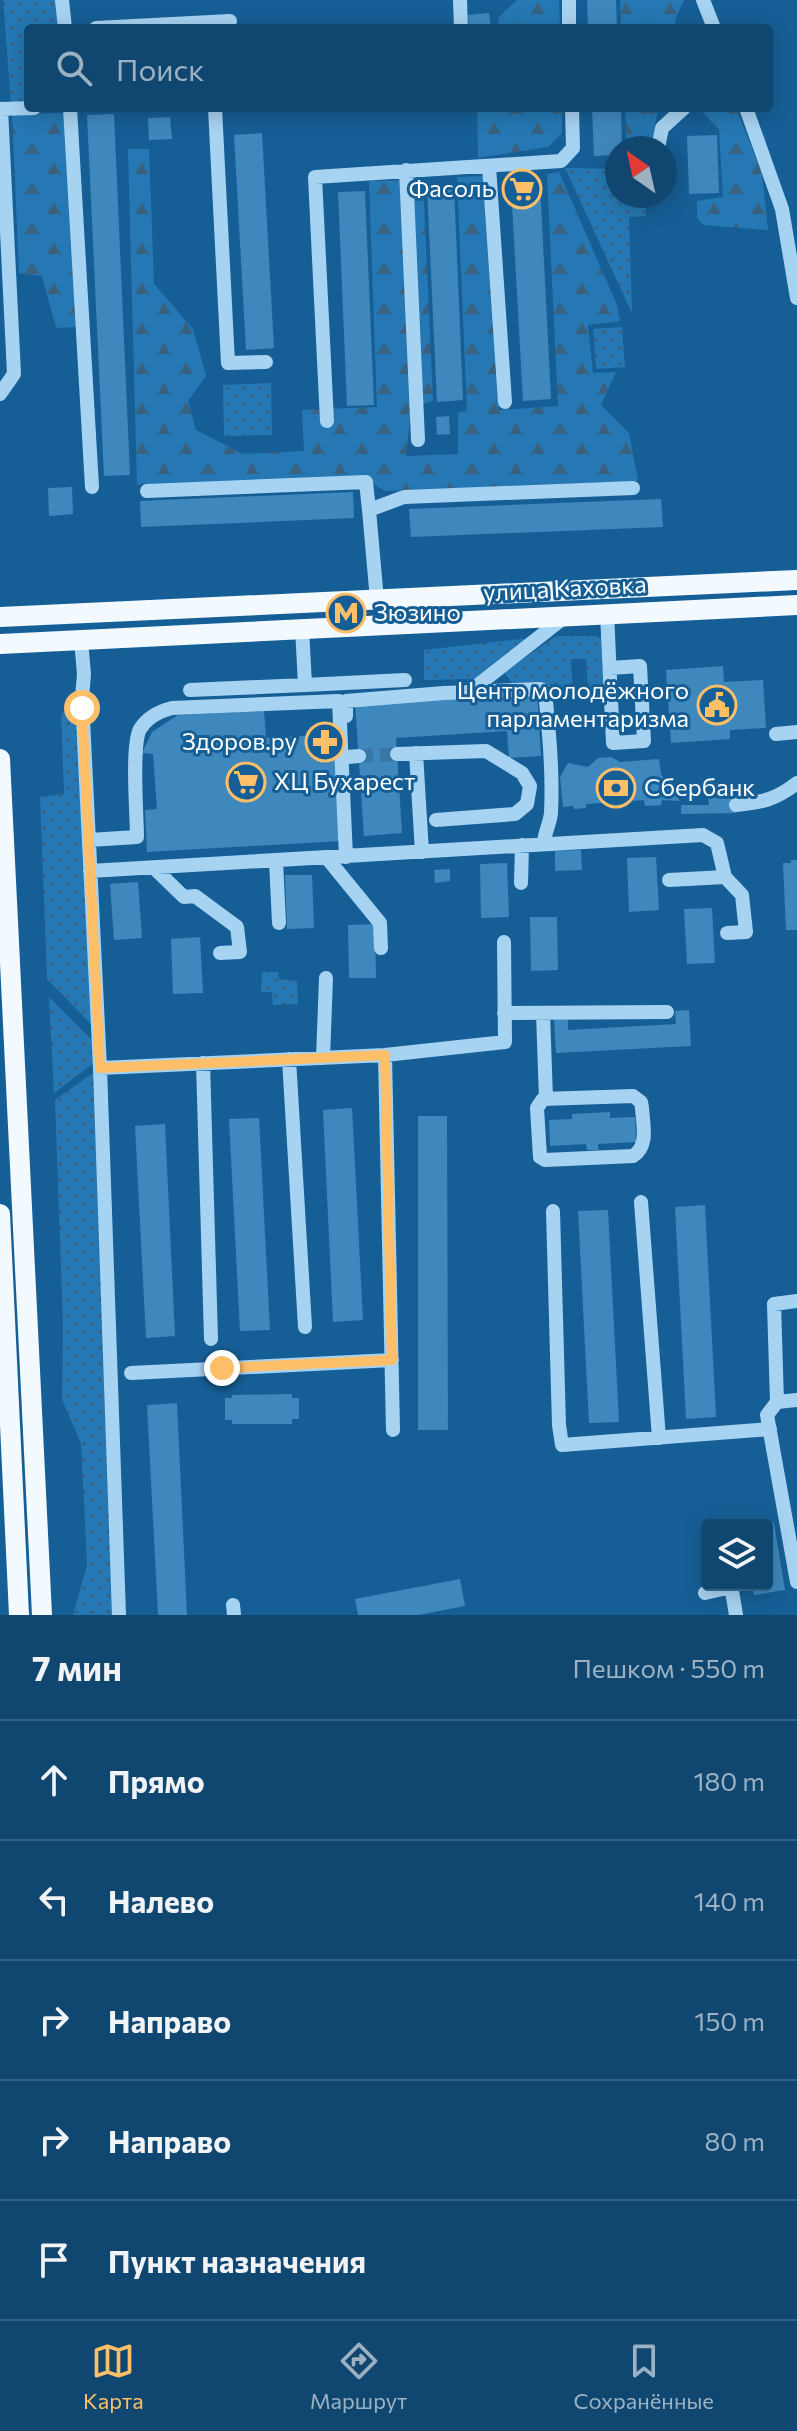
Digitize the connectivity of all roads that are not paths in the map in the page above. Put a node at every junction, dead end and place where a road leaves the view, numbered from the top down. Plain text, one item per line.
1 (62, 0) edge
2 (460, 0) edge
3 (569, 0) edge
4 (703, 0) edge
5 (230, 21) dead end
6 (65, 24) edge
7 (173, 24) edge
8 (461, 24) edge
9 (569, 24) edge
10 (712, 24) edge
11 (24, 108) edge
12 (1, 109) edge
13 (70, 112) edge
14 (215, 112) edge
15 (572, 112) edge
16 (680, 112) edge
17 (747, 112) edge
18 (660, 136) edge
19 (489, 166) junction
20 (406, 170) junction
21 (793, 255) edge
22 (797, 298) edge
23 (266, 362) dead end
24 (0, 394) edge
25 (505, 402) dead end
26 (327, 421) dead end
27 (418, 440) dead end
28 (92, 487) dead end
29 (633, 488) dead end
30 (147, 491) dead end
31 (369, 510) junction
32 (797, 580) edge
33 (377, 600) junction
34 (797, 605) edge
35 (607, 613) junction
36 (567, 615) junction
37 (0, 617) edge
38 (302, 628) junction
39 (81, 640) junction
40 (0, 644) edge
41 (610, 668) junction
42 (405, 680) dead end
43 (305, 685) junction
44 (190, 690) dead end
45 (469, 692) junction
46 (797, 732) edge
47 (776, 734) dead end
48 (416, 753) junction
49 (397, 754) tunnel mouth
50 (0, 759) edge
51 (797, 783) edge
52 (736, 805) dead end
53 (436, 820) dead end
54 (89, 840) junction
55 (544, 844) junction
56 (522, 845) junction
57 (422, 852) junction
58 (350, 857) junction
59 (327, 858) junction
60 (276, 861) junction
61 (154, 868) junction
62 (90, 871) junction
63 (725, 877) junction
64 (669, 880) dead end
65 (521, 883) dead end
66 (164, 897) dead end
67 (184, 897) junction
68 (279, 923) dead end
69 (727, 933) dead end
70 (504, 942) dead end
71 (381, 948) dead end
72 (220, 953) dead end
73 (326, 978) dead end
74 (667, 1012) dead end
75 (504, 1013) junction
76 (543, 1013) junction
77 (385, 1055) junction
78 (323, 1058) junction
79 (289, 1059) junction
80 (203, 1063) junction
81 (100, 1068) junction
82 (546, 1099) junction
83 (641, 1202) dead end
84 (553, 1211) dead end
85 (0, 1214) edge
86 (1, 1259) edge
87 (797, 1301) edge
88 (305, 1327) dead end
89 (211, 1339) dead end
90 (392, 1360) junction
91 (131, 1373) dead end
92 (797, 1400) edge
93 (777, 1402) junction
94 (770, 1429) junction
95 (393, 1430) dead end
96 (659, 1438) junction
97 (797, 1582) edge
98 (712, 1591) edge
99 (732, 1591) edge
100 (705, 1593) dead end
101 (19, 1615) edge
102 (42, 1615) edge
103 (119, 1615) edge
104 (736, 1615) edge

1 - 6 lane
2 - 8 lane
3 - 9 lane
4 - 10 lane
5 - 7 lane
11 - 12 lane
12 - 24 lane
13 - 28 lane
14 - 23 lane
15 - 19 lane
16 - 18 lane
17 - 21 lane
19 - 20 lane
19 - 25 lane
20 - 26 lane
20 - 27 lane
21 - 22 lane
29 - 31 lane
30 - 31 lane
31 - 33 lane
32 - 33 main road, улица Каховка
33 - 37 main road, улица Каховка
34 - 35 main road, улица Каховка
35 - 36 main road, улица Каховка
35 - 41 lane
36 - 38 main road, улица Каховка
36 - 45 lane
38 - 39 main road, улица Каховка
38 - 43 lane
39 - 40 main road, улица Каховка
39 - 54 lane
41 - 41 lane
42 - 43 lane
43 - 44 lane
45 - 55 lane
45 - 58 lane
46 - 47 lane
48 - 49 lane
48 - 53 lane
48 - 57 lane
50 - 102 main road
51 - 52 lane
54 - 58 lane
54 - 62 lane
55 - 56 lane
55 - 63 lane
56 - 57 lane
56 - 65 lane
57 - 58 lane
58 - 59 lane
59 - 60 lane
59 - 71 lane
60 - 61 lane
60 - 68 lane
61 - 62 lane
61 - 67 lane
62 - 81 lane
63 - 64 lane
63 - 69 lane
66 - 67 lane
67 - 72 lane
70 - 75 lane
73 - 78 lane
74 - 76 lane
75 - 76 lane
75 - 77 lane
76 - 82 lane
77 - 78 lane
77 - 90 lane
78 - 79 lane
79 - 80 lane
79 - 88 lane
80 - 81 lane
80 - 89 lane
81 - 103 lane
82 - 82 lane
83 - 96 lane
84 - 96 lane
85 - 86 main road
86 - 101 main road
87 - 93 lane
90 - 91 lane
90 - 95 lane
92 - 93 lane
93 - 94 lane
94 - 96 lane
94 - 97 lane
98 - 100 lane
99 - 104 lane

